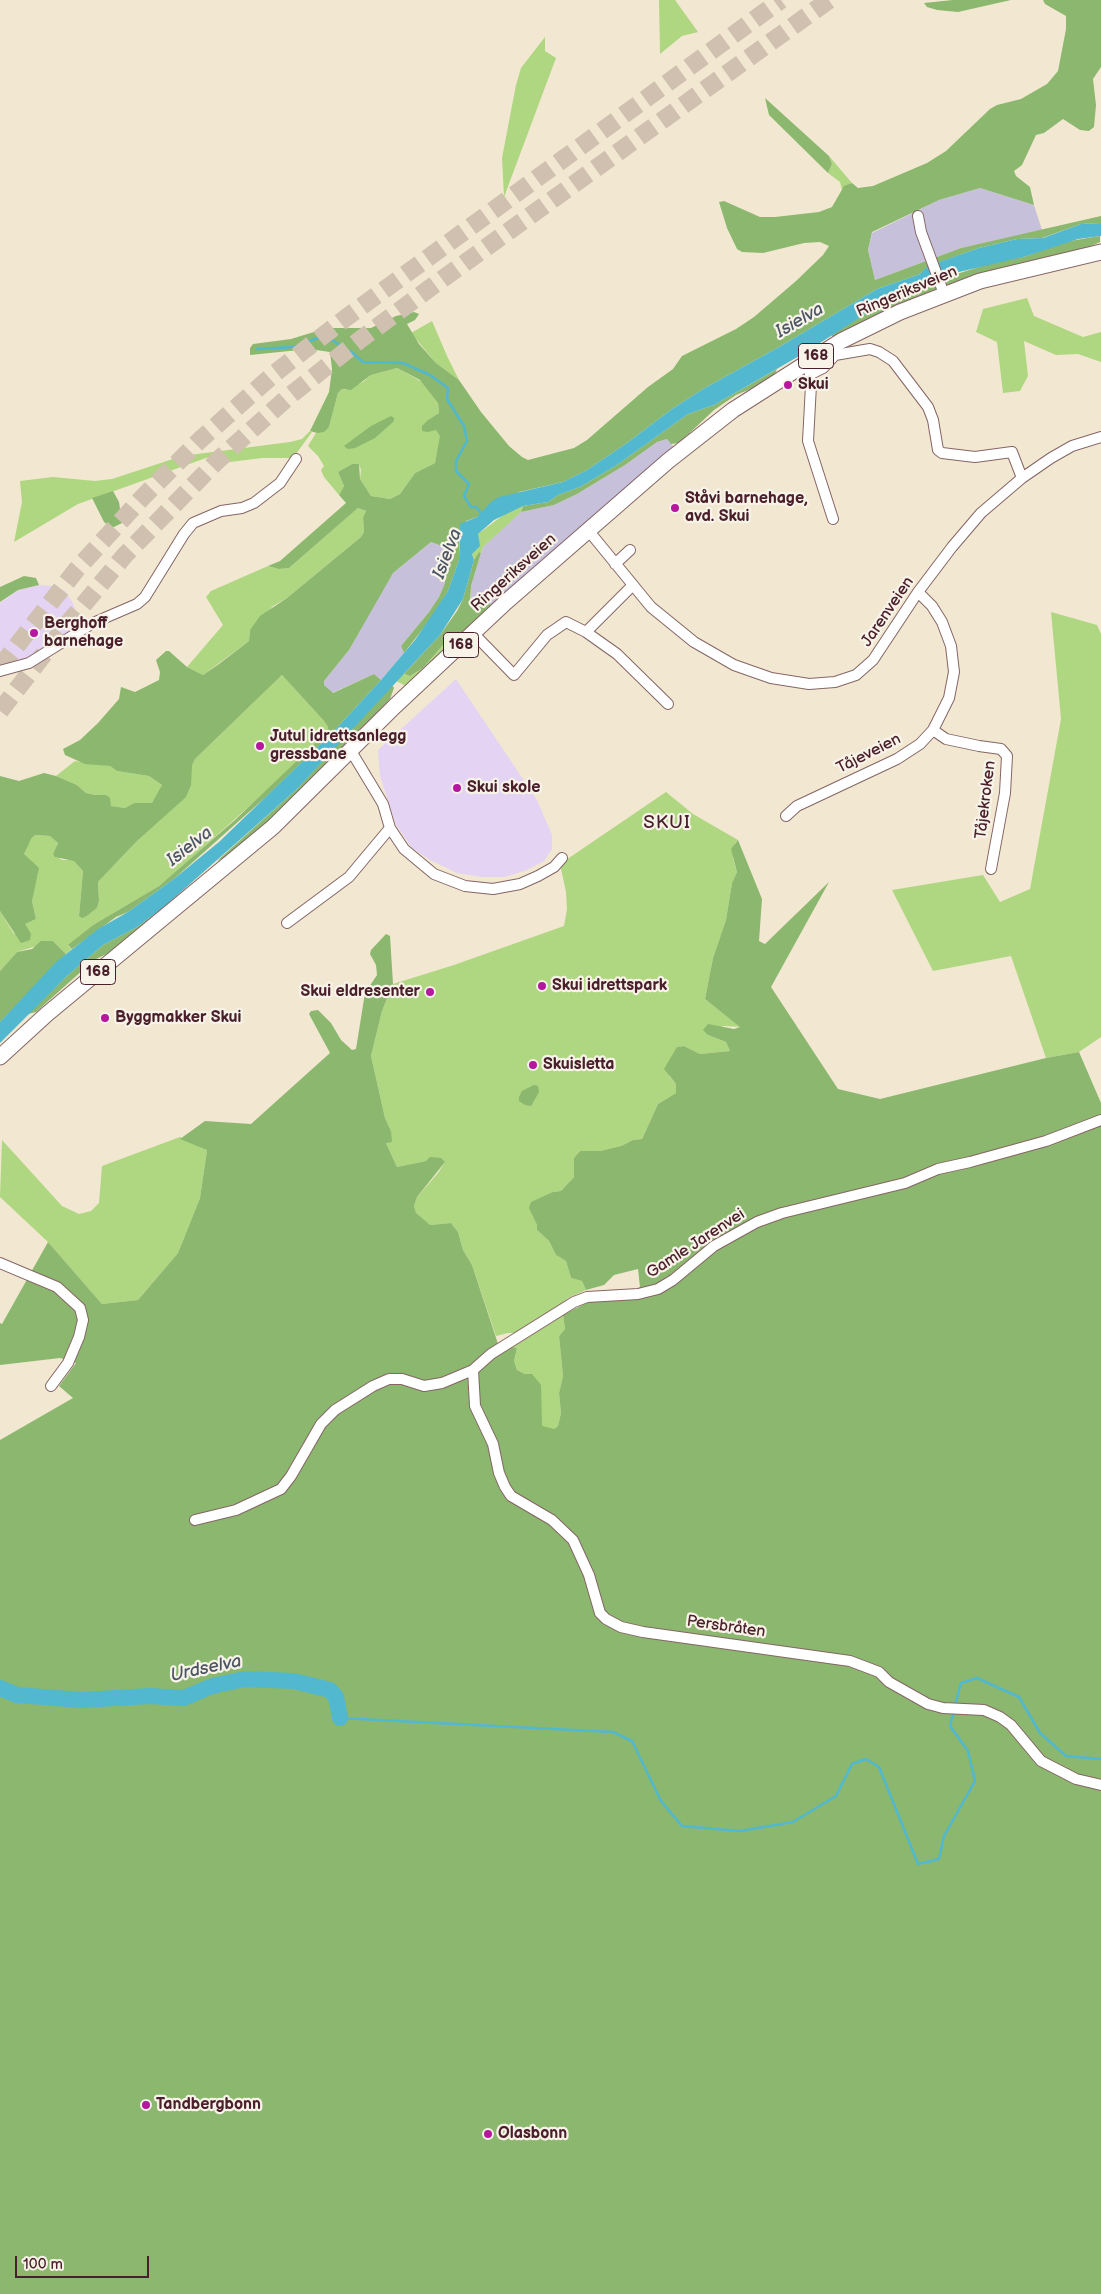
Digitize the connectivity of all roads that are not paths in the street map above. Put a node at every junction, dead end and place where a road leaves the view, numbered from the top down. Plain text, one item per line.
1 (918, 216) dead end
2 (1101, 252) edge
3 (942, 287) junction
4 (809, 368) junction
5 (1101, 437) edge
6 (296, 459) dead end
7 (1022, 478) junction
8 (834, 518) dead end
9 (588, 530) junction
10 (630, 550) dead end
11 (615, 564) junction
12 (633, 585) junction
13 (918, 592) junction
14 (586, 632) junction
15 (473, 633) junction
16 (0, 671) edge
17 (668, 704) dead end
18 (933, 730) junction
19 (351, 751) junction
20 (786, 816) dead end
21 (390, 828) junction
22 (562, 858) dead end
23 (991, 869) dead end
24 (287, 923) dead end
25 (0, 1057) edge
26 (1101, 1120) edge
27 (0, 1263) edge
28 (473, 1370) junction
29 (51, 1386) dead end
30 (195, 1520) dead end
31 (1101, 1785) edge

1 - 3 street
2 - 3 main road, Ringeriksveien / 168
3 - 4 main road, Ringeriksveien / 168
4 - 7 street
4 - 8 street
4 - 9 main road, Ringeriksveien / 168
5 - 7 street, Jarenveien
6 - 16 street
7 - 13 street, Jarenveien
9 - 11 street, Jarenveien
9 - 15 main road, Ringeriksveien / 168
10 - 11 street
11 - 12 street, Jarenveien
12 - 13 street, Jarenveien
12 - 14 street
13 - 18 street, Tåjeveien
14 - 15 street
14 - 17 street
15 - 19 main road, Ringeriksveien / 168
18 - 20 street, Tåjeveien
18 - 23 street, Tåjekroken
19 - 21 street
19 - 25 main road, Ringeriksveien / 168
21 - 22 street
21 - 24 street
26 - 28 street, Gamle Jarenvei
27 - 29 street
28 - 30 street, Gamle Jarenvei
28 - 31 street, Persbråten

